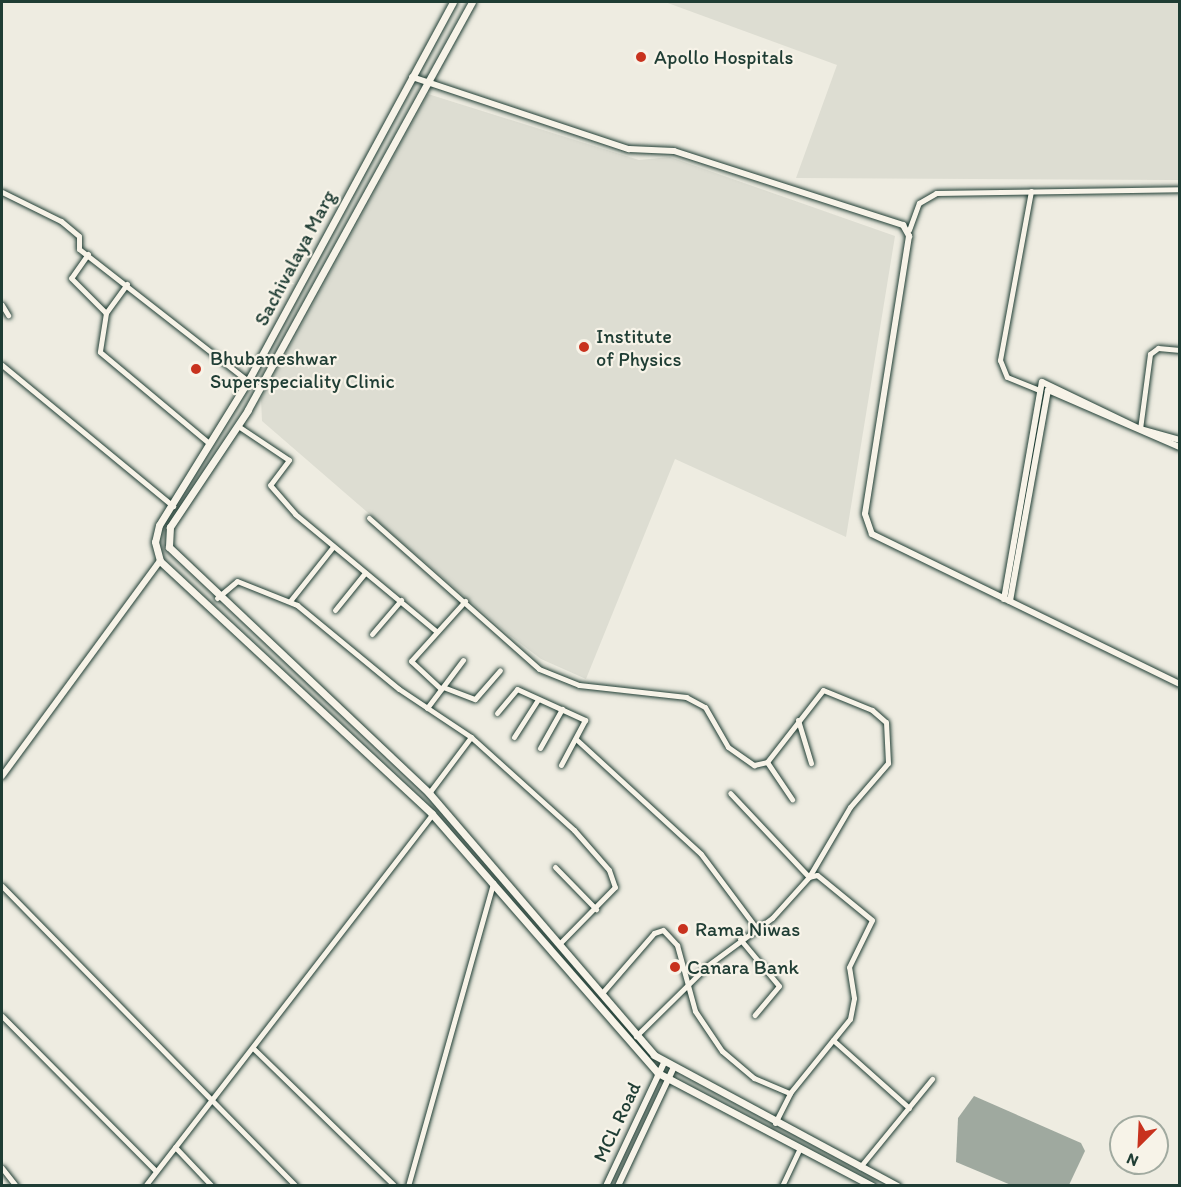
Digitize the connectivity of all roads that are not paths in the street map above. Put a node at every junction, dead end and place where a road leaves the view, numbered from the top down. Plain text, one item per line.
1 (453, 2) edge
2 (472, 2) edge
3 (412, 77) junction
4 (427, 85) junction
5 (1179, 189) edge
6 (1031, 191) junction
7 (2, 192) edge
8 (909, 230) junction
9 (88, 254) junction
10 (127, 284) junction
11 (2, 305) edge
12 (106, 313) junction
13 (8, 315) dead end
14 (1179, 350) edge
15 (2, 365) edge
16 (248, 381) junction
17 (1039, 390) junction
18 (238, 397) junction
19 (251, 404) junction
20 (238, 426) junction
21 (1140, 429) junction
22 (1179, 440) edge
23 (210, 444) junction
24 (1179, 447) edge
25 (173, 506) junction
26 (369, 518) dead end
27 (332, 548) junction
28 (160, 561) junction
29 (365, 573) junction
30 (217, 598) junction
31 (401, 600) junction
32 (1007, 600) junction
33 (290, 601) junction
34 (465, 601) junction
35 (335, 610) dead end
36 (436, 631) junction
37 (372, 634) dead end
38 (463, 660) dead end
39 (500, 670) dead end
40 (1179, 684) edge
41 (442, 688) junction
42 (537, 701) junction
43 (427, 708) junction
44 (562, 709) junction
45 (497, 713) dead end
46 (798, 720) junction
47 (471, 737) junction
48 (514, 737) dead end
49 (577, 740) junction
50 (540, 748) dead end
51 (767, 762) junction
52 (811, 763) dead end
53 (561, 765) dead end
54 (2, 776) edge
55 (429, 793) junction
56 (730, 793) dead end
57 (792, 799) dead end
58 (432, 814) junction
59 (479, 847) junction
60 (470, 855) junction
61 (555, 867) dead end
62 (809, 877) junction
63 (493, 882) junction
64 (2, 886) edge
65 (596, 909) junction
66 (757, 929) junction
67 (740, 939) junction
68 (560, 943) junction
69 (688, 986) junction
70 (602, 993) junction
71 (755, 1015) dead end
72 (2, 1016) edge
73 (636, 1035) junction
74 (833, 1040) junction
75 (254, 1049) junction
76 (664, 1063) junction
77 (673, 1069) junction
78 (658, 1073) junction
79 (668, 1079) junction
80 (932, 1079) dead end
81 (790, 1093) junction
82 (213, 1102) junction
83 (909, 1108) junction
84 (776, 1123) junction
85 (175, 1147) junction
86 (800, 1148) junction
87 (860, 1167) junction
88 (2, 1168) edge
89 (156, 1171) junction
90 (16, 1185) edge
91 (145, 1185) edge
92 (212, 1185) edge
93 (296, 1185) edge
94 (395, 1185) edge
95 (408, 1185) edge
96 (606, 1185) edge
97 (618, 1185) edge
98 (782, 1185) edge
99 (872, 1185) edge
100 (897, 1185) edge

1 - 3 main road, Sachivalaya Marg
2 - 4 main road
3 - 4 street
3 - 16 main road, Sachivalaya Marg
4 - 8 street
4 - 19 main road
5 - 6 street
6 - 8 street
6 - 17 street
7 - 9 street
8 - 32 street
9 - 10 street
9 - 12 street
10 - 12 street
10 - 16 street
11 - 13 street
12 - 23 street
14 - 21 street
15 - 25 street
16 - 18 main road, Sachivalaya Marg
17 - 21 street
17 - 32 street
18 - 19 main road
18 - 23 main road, Sachivalaya Marg
19 - 20 main road
20 - 27 street
20 - 30 main road
21 - 22 street
23 - 25 main road, Sachivalaya Marg
24 - 32 street
25 - 28 main road, Sachivalaya Marg
26 - 34 street
27 - 29 street
27 - 33 street
28 - 54 street
28 - 58 main road
29 - 31 street
29 - 35 street
30 - 33 street
30 - 55 main road
31 - 36 street
31 - 37 street
32 - 40 street
33 - 43 street
34 - 36 street
34 - 51 street
36 - 41 street
38 - 41 street
39 - 41 street
41 - 43 street
42 - 44 street
42 - 45 street
42 - 48 street
43 - 47 street
44 - 49 street
44 - 50 street
46 - 51 street
46 - 52 street
46 - 62 street
47 - 55 street
47 - 65 street
49 - 53 street
49 - 66 street
51 - 57 street
55 - 59 main road
56 - 62 street
58 - 60 main road
58 - 75 street
59 - 60 main road
59 - 68 main road
60 - 63 main road
61 - 65 street
62 - 66 street
62 - 74 street
63 - 78 main road
63 - 95 street
64 - 82 street
65 - 68 street
66 - 67 street
67 - 69 street
67 - 71 street
68 - 70 main road
69 - 70 street
69 - 73 street
69 - 81 street
70 - 73 main road
72 - 89 street
73 - 76 main road
74 - 81 street
74 - 83 street
75 - 82 street
75 - 94 street
76 - 77 main road
76 - 78 street, MCL Road
77 - 79 street, MCL Road
77 - 84 main road
78 - 79 main road
78 - 96 street, MCL Road
79 - 86 main road
79 - 97 street, MCL Road
80 - 83 street
81 - 84 street
82 - 85 street
82 - 93 street
83 - 87 street
84 - 87 main road
85 - 89 street
85 - 92 street
86 - 98 street
86 - 99 main road
87 - 100 main road
88 - 90 street
89 - 91 street

